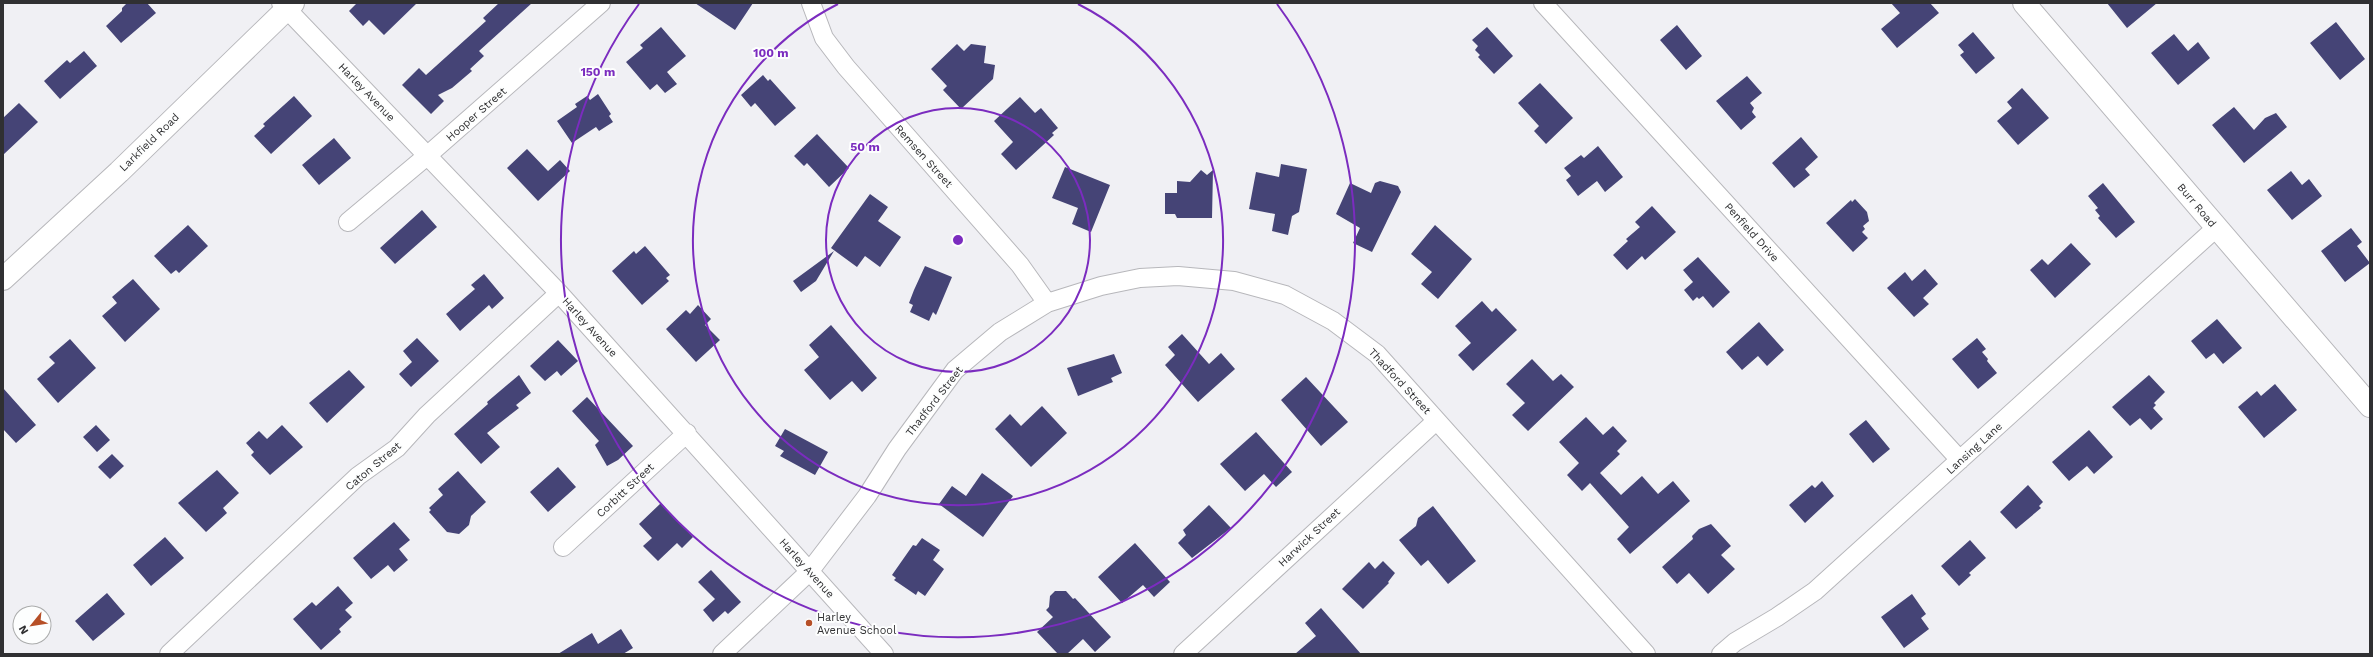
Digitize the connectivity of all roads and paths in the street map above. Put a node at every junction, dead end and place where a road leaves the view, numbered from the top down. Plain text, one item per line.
1 (601, 3) edge
2 (811, 3) edge
3 (1543, 3) edge
4 (2024, 3) edge
5 (287, 5) edge
6 (428, 155) junction
7 (348, 222) dead end
8 (2216, 228) junction
9 (3, 279) edge
10 (560, 293) junction
11 (1047, 303) junction
12 (2370, 406) edge
13 (1436, 421) junction
14 (687, 432) junction
15 (1960, 460) junction
16 (563, 547) dead end
17 (810, 572) junction
18 (169, 654) edge
19 (722, 654) edge
20 (884, 654) edge
21 (1183, 654) edge
22 (1646, 654) edge
23 (1721, 654) edge

1 - 6 street, Hooper Street
2 - 11 street, Remsen Street
3 - 15 street, Penfield Drive
4 - 8 street, Burr Road
5 - 6 street, Harley Avenue
5 - 9 street, Larkfield Road
6 - 7 street, Hooper Street
6 - 10 street, Harley Avenue
8 - 12 street, Burr Road
8 - 15 street, Lansing Lane
10 - 14 street, Harley Avenue
10 - 18 street, Caton Street
11 - 13 street, Thadford Street
11 - 17 street, Thadford Street
13 - 21 street, Harwick Street
13 - 22 street, Thadford Street
14 - 16 street, Corbitt Street
14 - 17 street, Harley Avenue
15 - 23 street, Lansing Lane
17 - 19 street, Thadford Street
17 - 20 street, Harley Avenue

